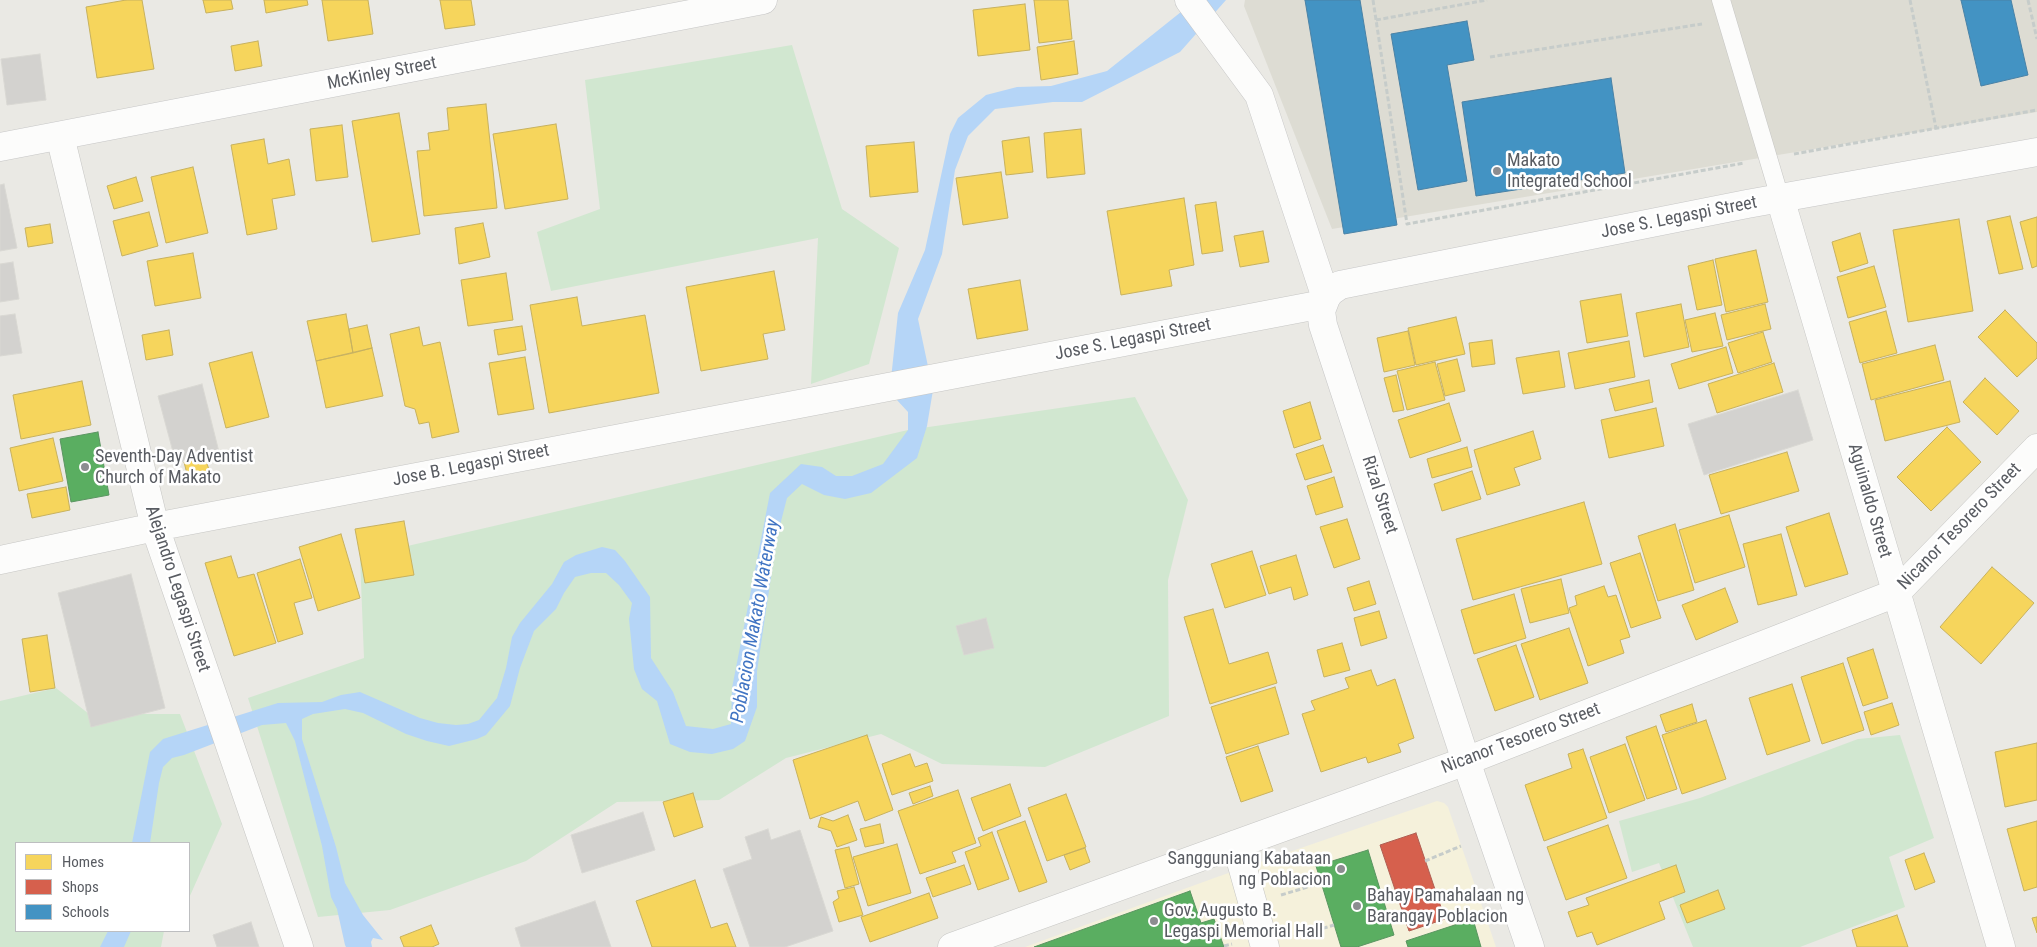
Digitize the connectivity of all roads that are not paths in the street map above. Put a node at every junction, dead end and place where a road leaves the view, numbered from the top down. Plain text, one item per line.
1 (763, 0) edge
2 (1189, 0) edge
3 (1721, 0) edge
4 (60, 136) junction
5 (0, 147) edge
6 (2037, 152) edge
7 (1780, 198) junction
8 (1324, 301) junction
9 (943, 376) joint
10 (2037, 448) edge
11 (155, 527) junction
12 (0, 560) edge
13 (1896, 593) junction
14 (1466, 761) junction
15 (1236, 844) junction
16 (1264, 946) edge
17 (299, 947) edge
18 (952, 947) edge
19 (1530, 947) edge
20 (2001, 947) edge

1 - 4 street, McKinley Street
2 - 8 street, Rizal Street
3 - 7 lane
4 - 5 street, McKinley Street
4 - 11 street, Alejandro Legaspi Street
6 - 7 street, Jose S. Legaspi Street
7 - 8 street, Jose S. Legaspi Street
7 - 13 street, Aguinaldo Street
8 - 9 street, Jose S. Legaspi Street
8 - 14 street, Rizal Street
9 - 11 street, Jose B. Legaspi Street
10 - 13 street, Nicanor Tesorero Street
11 - 12 street, Jose B. Legaspi Street
11 - 17 street, Alejandro Legaspi Street
13 - 14 street, Nicanor Tesorero Street
13 - 20 street, Aguinaldo Street
14 - 15 street, Nicanor Tesorero Street
14 - 19 street, Rizal Street
15 - 16 street
15 - 18 street, Nicanor Tesorero Street

